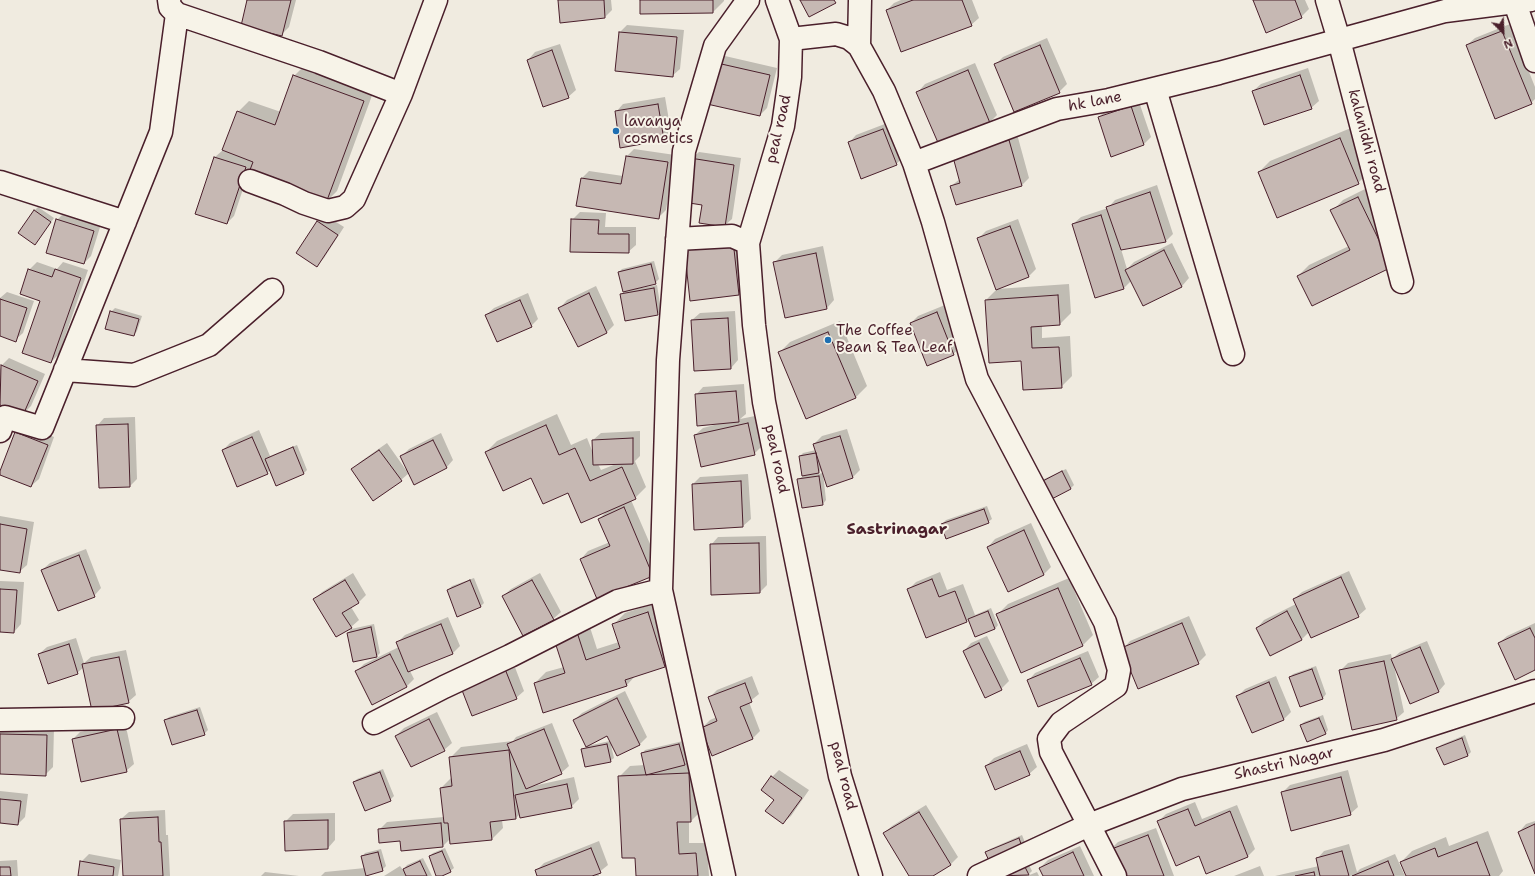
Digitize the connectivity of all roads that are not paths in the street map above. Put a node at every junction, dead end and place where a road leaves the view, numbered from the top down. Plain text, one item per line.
1 (436, 0) edge
2 (748, 0) edge
3 (777, 0) edge
4 (860, 0) edge
5 (1326, 0) edge
6 (1523, 1) edge
7 (173, 7) edge
8 (791, 38) junction
9 (1339, 40) junction
10 (859, 46) junction
11 (1535, 60) edge
12 (1155, 89) junction
13 (401, 94) junction
14 (914, 163) junction
15 (250, 181) dead end
16 (0, 182) edge
17 (126, 222) junction
18 (677, 239) junction
19 (748, 243) junction
20 (1402, 282) dead end
21 (272, 290) dead end
22 (1233, 354) dead end
23 (65, 370) junction
24 (0, 431) edge
25 (661, 590) junction
26 (1535, 691) edge
27 (123, 718) dead end
28 (0, 720) edge
29 (374, 723) dead end
30 (1089, 825) junction
31 (724, 876) edge
32 (871, 876) edge
33 (979, 876) edge
34 (1115, 876) edge

1 - 13 street
2 - 18 street
3 - 8 street
4 - 10 street
5 - 9 street, kalanidhi road
6 - 9 street, hk lane
6 - 11 street
7 - 13 street
7 - 17 street
8 - 10 street
8 - 19 street, peal road
9 - 12 street, hk lane
9 - 20 street, kalanidhi road
10 - 14 street
12 - 14 street, hk lane
12 - 22 street
13 - 15 street
14 - 30 street
16 - 17 street
17 - 23 street
18 - 19 street
18 - 25 street
19 - 32 street, peal road
21 - 23 street
23 - 24 street
25 - 29 street
25 - 31 street
26 - 30 street, Shastri Nagar
27 - 28 street
30 - 33 street, Shastri Nagar
30 - 34 street

